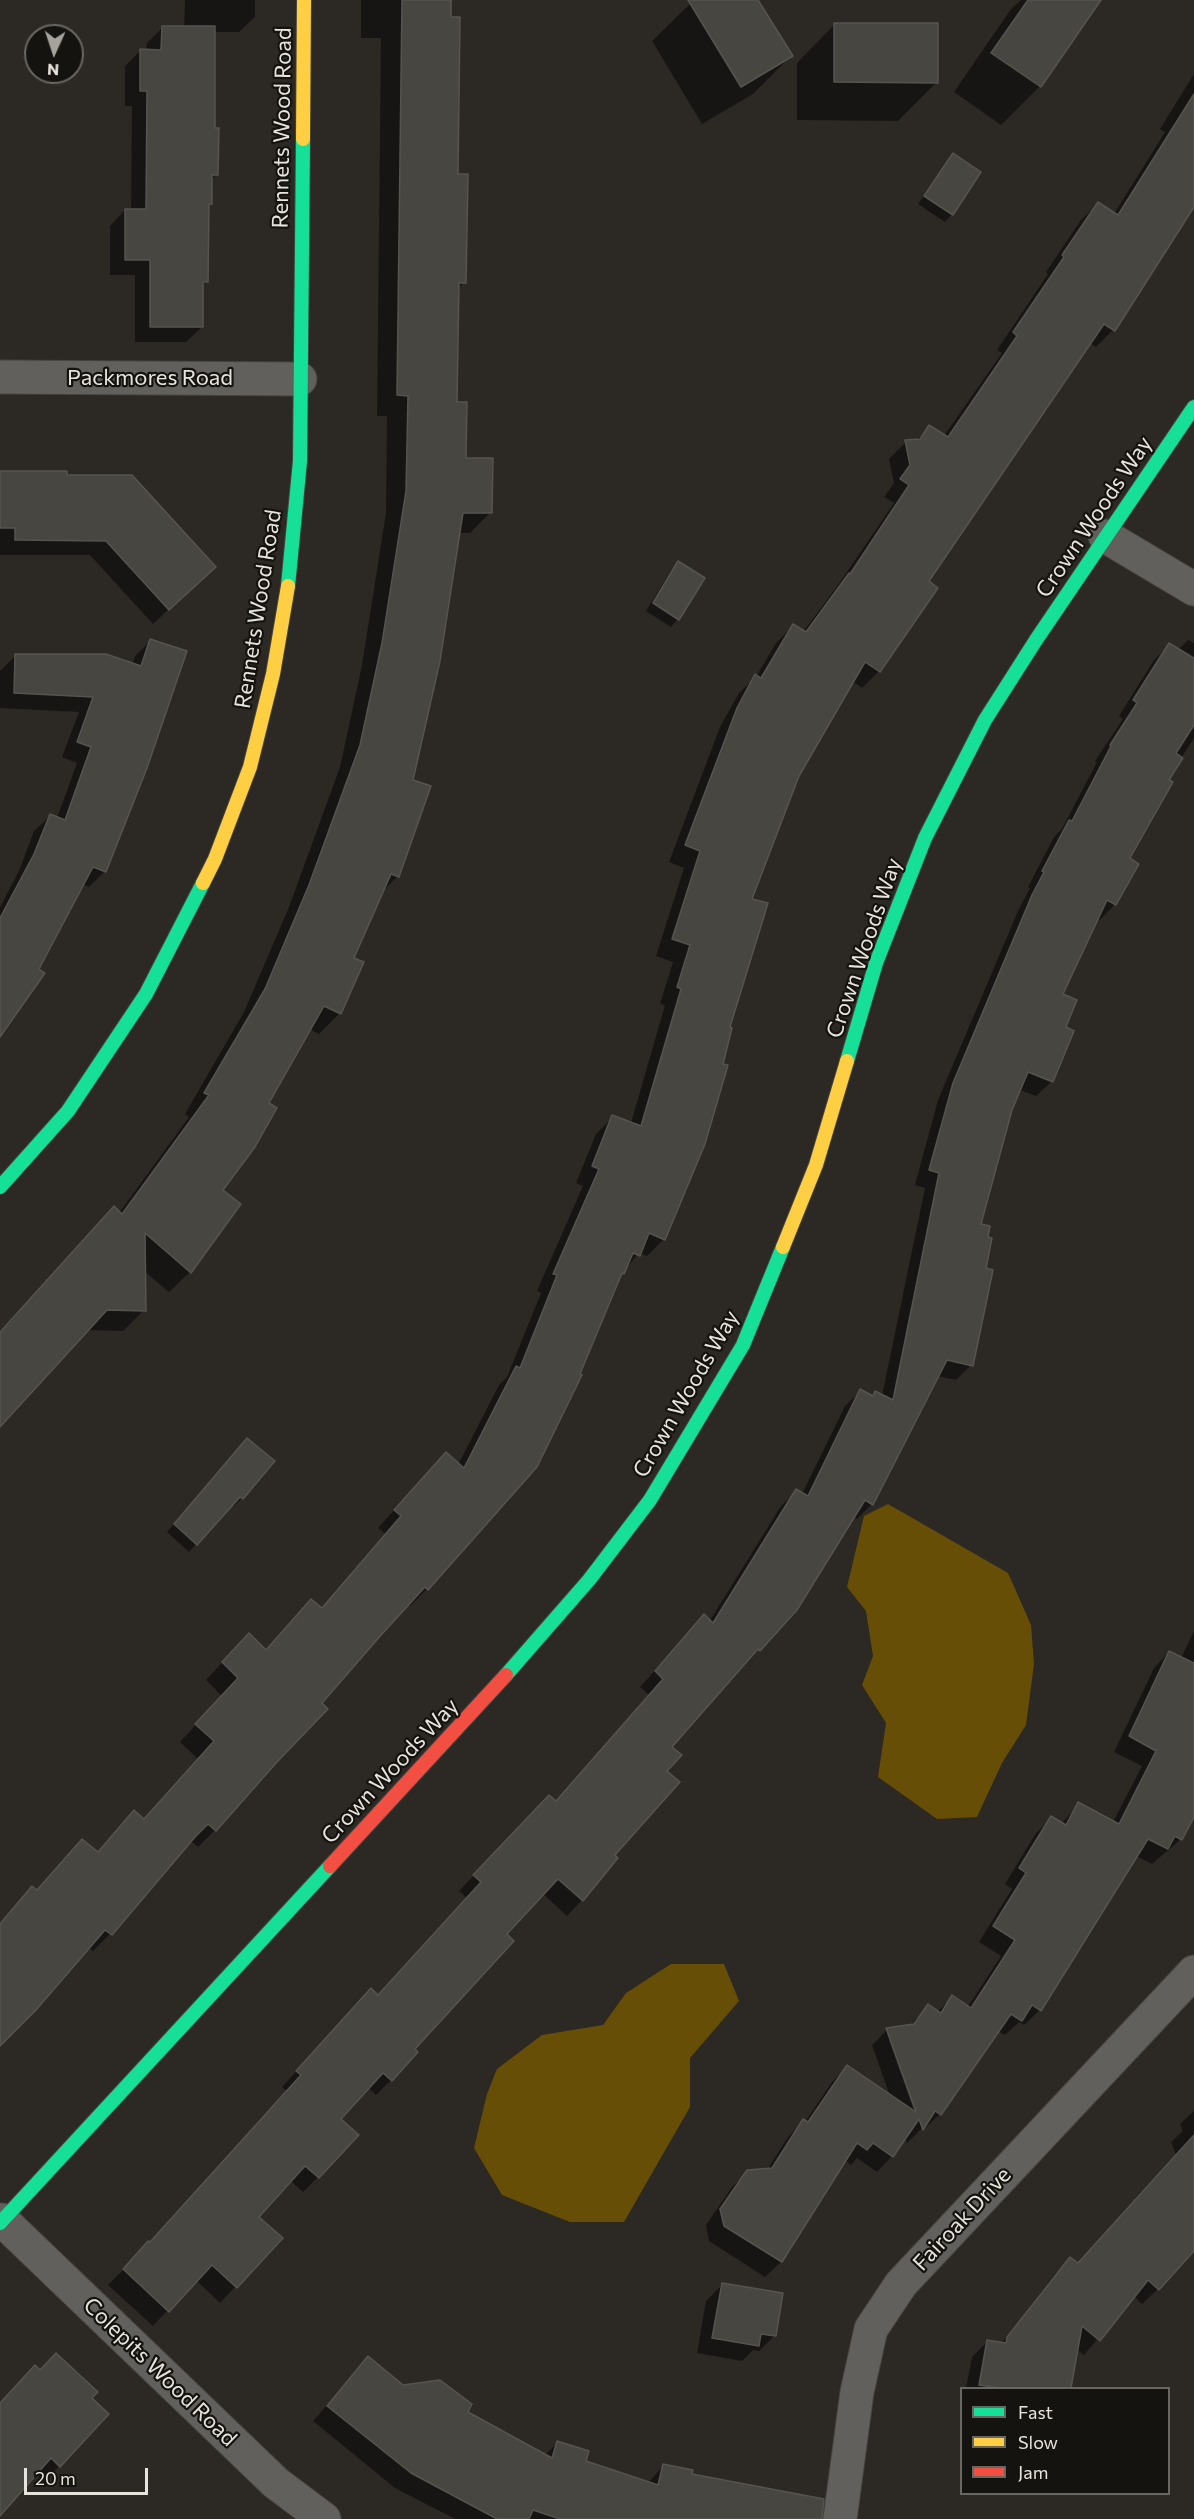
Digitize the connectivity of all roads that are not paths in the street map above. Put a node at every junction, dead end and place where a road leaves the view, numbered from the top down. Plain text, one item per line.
1 (304, 0) edge
2 (0, 377) edge
3 (300, 379) junction
4 (1194, 407) edge
5 (1105, 536) junction
6 (1194, 589) edge
7 (0, 1186) edge
8 (1193, 1974) edge
9 (1, 2222) edge
10 (324, 2519) edge
11 (840, 2519) edge

1 - 3 street, Rennets Wood Road
2 - 3 street, Packmores Road
3 - 7 street, Rennets Wood Road
4 - 5 street, Crown Woods Way
5 - 6 street
5 - 9 street, Crown Woods Way
8 - 11 street, Fairoak Drive
9 - 10 street, Colepits Wood Road

